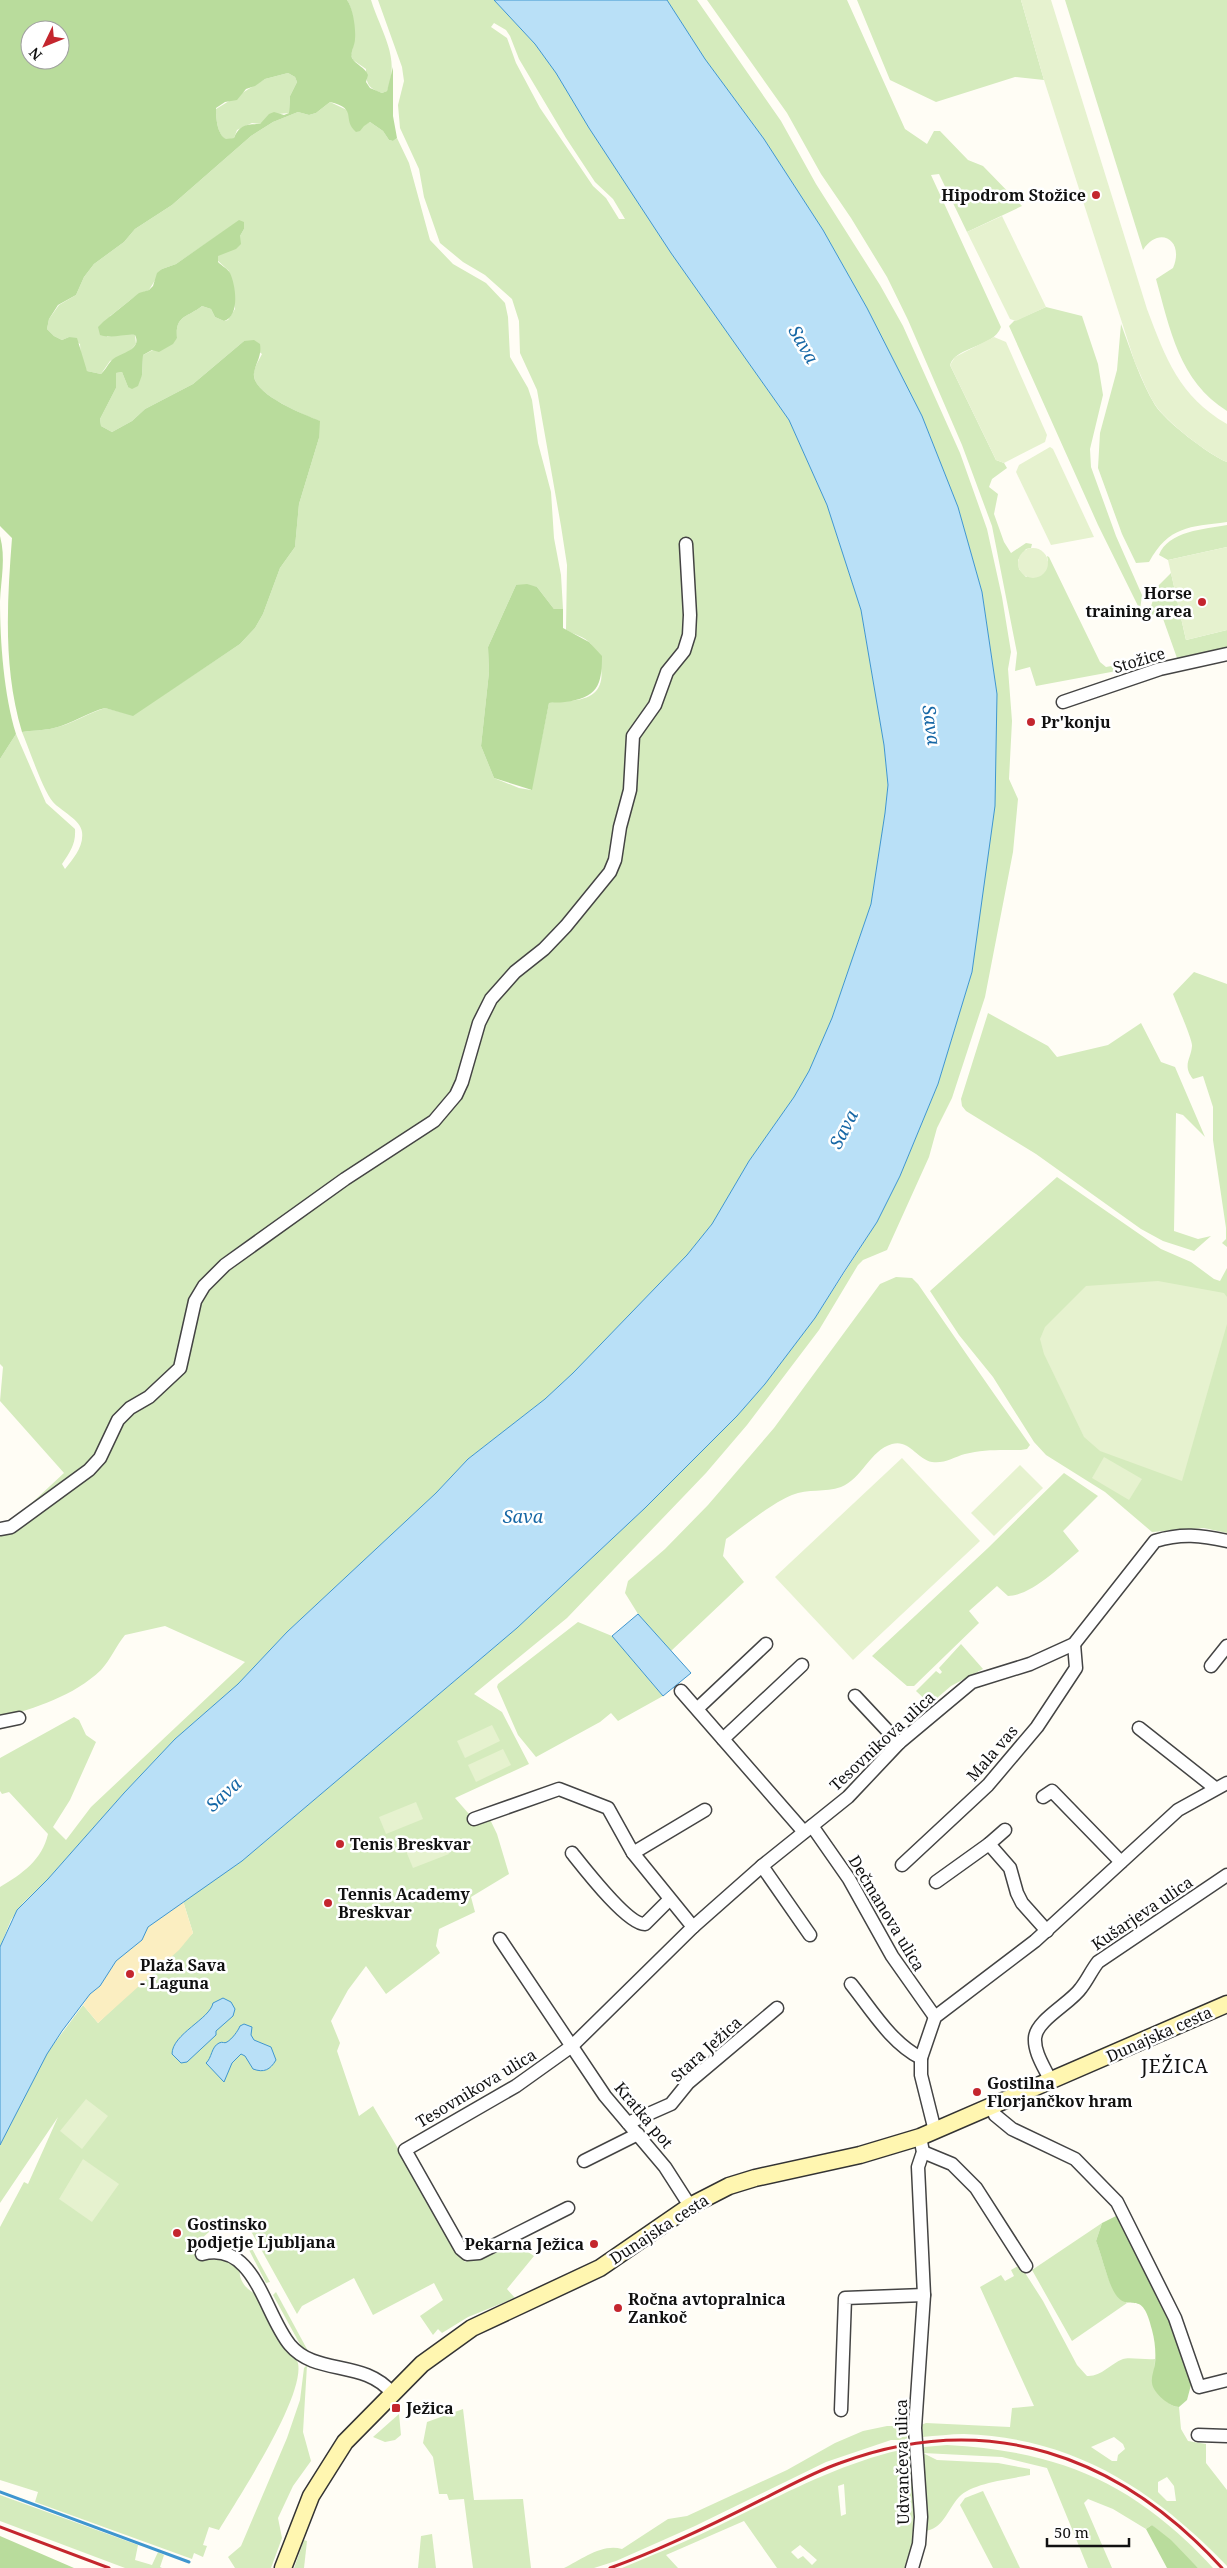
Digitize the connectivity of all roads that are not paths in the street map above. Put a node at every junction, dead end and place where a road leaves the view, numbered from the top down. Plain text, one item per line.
1 (686, 544) dead end
2 (1227, 654) edge
3 (1063, 702) dead end
4 (0, 1528) edge
5 (1227, 1541) edge
6 (766, 1644) dead end
7 (1074, 1644) junction
8 (1227, 1646) edge
9 (802, 1665) dead end
10 (1211, 1666) dead end
11 (681, 1691) dead end
12 (855, 1696) dead end
13 (698, 1708) junction
14 (19, 1718) dead end
15 (0, 1722) edge
16 (1139, 1728) dead end
17 (723, 1739) junction
18 (900, 1743) junction
19 (1224, 1786) edge
20 (1043, 1797) dead end
21 (705, 1810) dead end
22 (474, 1819) dead end
23 (808, 1829) junction
24 (1005, 1830) dead end
25 (989, 1844) junction
26 (572, 1853) dead end
27 (633, 1853) junction
28 (1121, 1862) junction
29 (902, 1865) dead end
30 (762, 1866) junction
31 (1227, 1875) edge
32 (936, 1882) dead end
33 (669, 1900) junction
34 (693, 1927) junction
35 (1047, 1931) junction
36 (810, 1935) dead end
37 (500, 1939) dead end
38 (851, 1984) dead end
39 (1227, 2004) edge
40 (777, 2008) dead end
41 (935, 2017) junction
42 (572, 2046) junction
43 (920, 2058) junction
44 (1051, 2082) junction
45 (992, 2107) junction
46 (628, 2123) junction
47 (638, 2134) junction
48 (926, 2140) junction
49 (584, 2161) dead end
50 (690, 2206) junction
51 (568, 2208) dead end
52 (202, 2254) dead end
53 (1026, 2266) dead end
54 (924, 2294) junction
55 (1227, 2380) edge
56 (392, 2393) junction
57 (841, 2410) dead end
58 (1198, 2435) dead end
59 (1227, 2436) edge
60 (283, 2568) edge
61 (912, 2568) edge

1 - 4 street
2 - 3 street, Stožice
5 - 7 street, Tesovnikova ulica
6 - 13 street
7 - 18 street, Tesovnikova ulica
7 - 29 street, Mala vas
8 - 10 street
9 - 17 street
11 - 13 street
12 - 18 street
13 - 17 street
14 - 15 street
16 - 19 street
17 - 23 street
18 - 23 street, Tesovnikova ulica
19 - 28 street
20 - 28 street
21 - 27 street
22 - 27 street
23 - 30 street, Tesovnikova ulica
23 - 41 street, Dečmanova ulica
24 - 25 street
25 - 32 street
25 - 35 street
26 - 33 street
27 - 33 street
28 - 35 street
30 - 34 street, Tesovnikova ulica
30 - 36 street
31 - 44 street, Kušarjeva ulica
33 - 34 street
34 - 42 street, Tesovnikova ulica
35 - 41 street
37 - 42 street, Kratka pot
38 - 43 street
39 - 44 main road, Dunajska cesta
40 - 46 street, Stara Ježica
41 - 43 street
42 - 46 street, Kratka pot
42 - 51 street, Tesovnikova ulica
43 - 48 street
44 - 45 main road, Dunajska cesta
45 - 48 main road, Dunajska cesta
45 - 55 street
46 - 47 street, Kratka pot
47 - 49 street
47 - 50 street, Kratka pot
48 - 50 main road, Dunajska cesta
48 - 53 street
48 - 54 street, Udvančeva ulica
50 - 56 main road, Dunajska cesta
52 - 56 street
54 - 57 street
54 - 61 street, Udvančeva ulica
56 - 60 main road, Dunajska cesta
58 - 59 street

